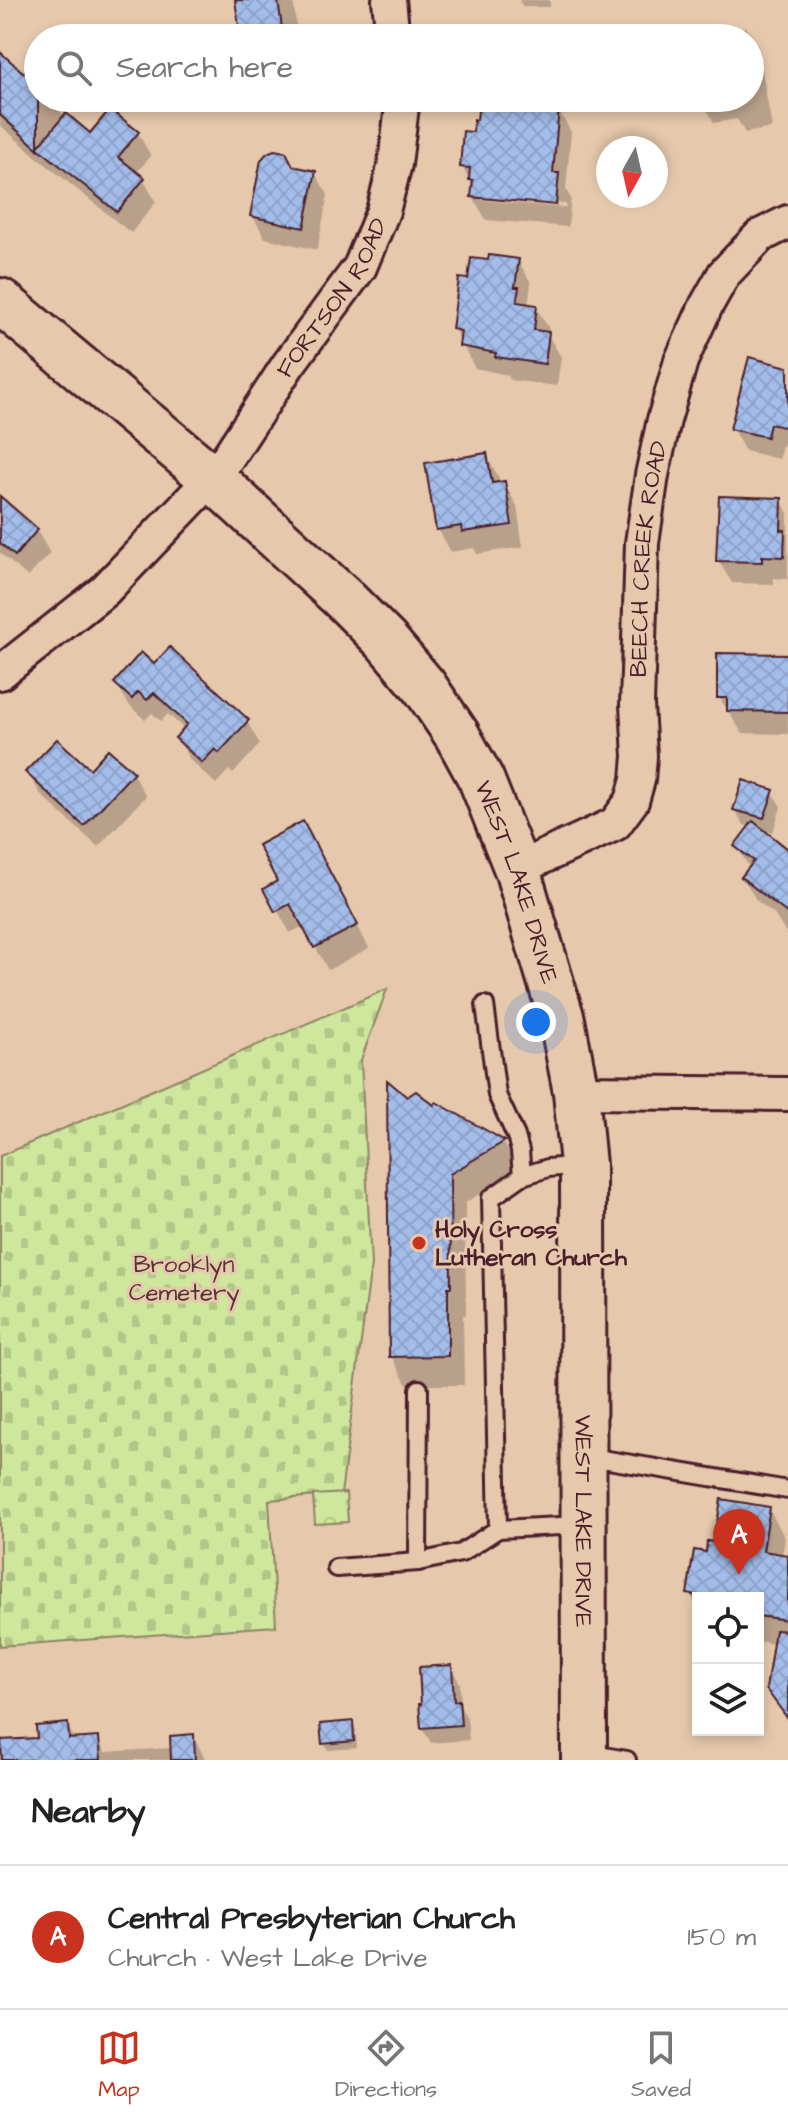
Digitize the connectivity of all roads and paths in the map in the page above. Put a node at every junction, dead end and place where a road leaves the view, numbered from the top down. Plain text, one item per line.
1 (389, 0) edge
2 (392, 24) edge
3 (401, 112) edge
4 (788, 222) edge
5 (0, 301) edge
6 (212, 478) junction
7 (0, 672) edge
8 (517, 869) junction
9 (485, 1005) dead end
10 (576, 1092) junction
11 (788, 1094) edge
12 (583, 1165) junction
13 (522, 1176) junction
14 (419, 1389) dead end
15 (584, 1456) junction
16 (788, 1490) edge
17 (584, 1525) junction
18 (498, 1529) junction
19 (418, 1562) junction
20 (336, 1568) dead end
21 (584, 1756) edge
22 (627, 1760) edge

1 - 2 street
3 - 6 street, FORTSON ROAD
4 - 8 street, BEECH CREEK ROAD
5 - 6 main road, WEST LAKE DRIVE
6 - 7 street, FORTSON ROAD
6 - 8 main road, WEST LAKE DRIVE
8 - 10 main road, WEST LAKE DRIVE
9 - 13 lane
10 - 11 street
10 - 12 main road, WEST LAKE DRIVE
12 - 13 lane
12 - 15 main road, WEST LAKE DRIVE
13 - 18 lane
14 - 19 lane
15 - 16 lane
15 - 17 main road, WEST LAKE DRIVE
17 - 18 lane
17 - 21 main road, WEST LAKE DRIVE
18 - 19 lane
19 - 20 lane
21 - 22 lane

